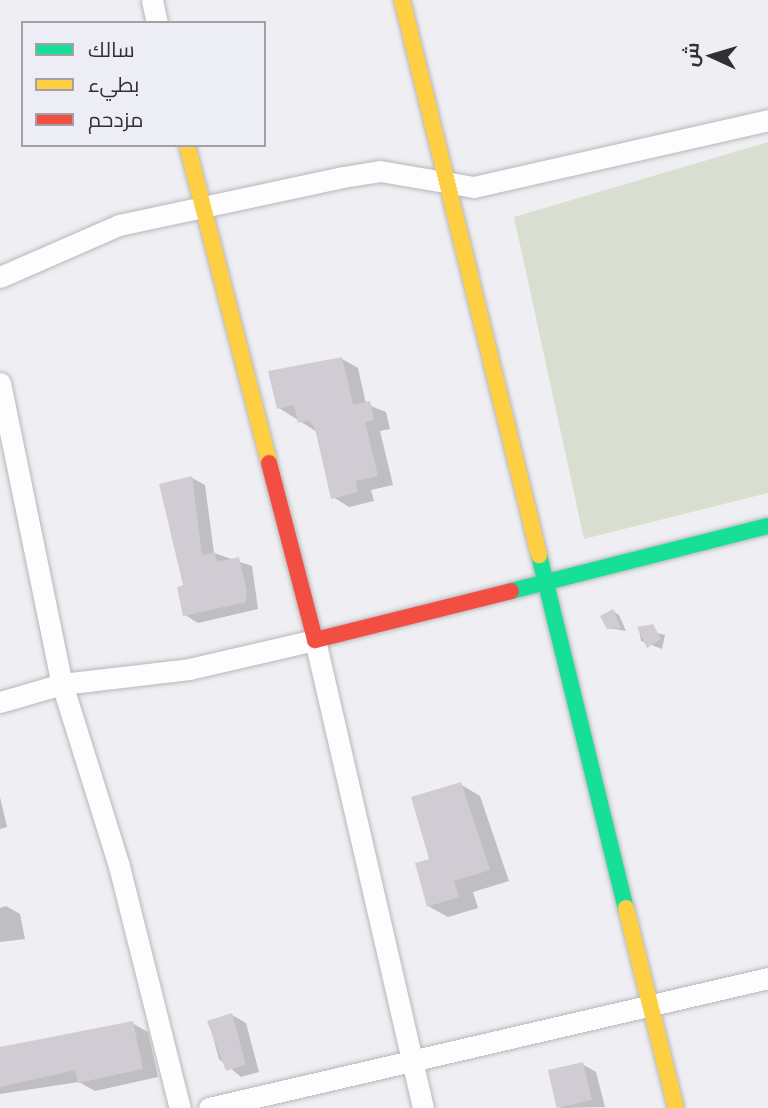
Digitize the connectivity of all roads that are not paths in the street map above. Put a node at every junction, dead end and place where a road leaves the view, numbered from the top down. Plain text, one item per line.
1 (152, 0) edge
2 (402, 0) edge
3 (157, 21) edge
4 (768, 120) edge
5 (188, 147) edge
6 (443, 181) junction
7 (203, 209) junction
8 (0, 276) edge
9 (0, 383) edge
10 (768, 526) edge
11 (549, 578) junction
12 (315, 640) junction
13 (62, 684) junction
14 (0, 702) edge
15 (768, 978) edge
16 (652, 1006) junction
17 (412, 1059) junction
18 (180, 1108) edge
19 (209, 1108) edge
20 (423, 1108) edge
21 (676, 1108) edge

1 - 3 street
2 - 6 street
4 - 6 street
5 - 7 street
6 - 7 street
6 - 11 street
7 - 8 street
7 - 12 street
9 - 13 street
10 - 11 street
11 - 12 street
11 - 16 street
12 - 13 street
12 - 17 street
13 - 14 street
13 - 18 street
15 - 16 street
16 - 17 street
16 - 21 street
17 - 19 street
17 - 20 street

